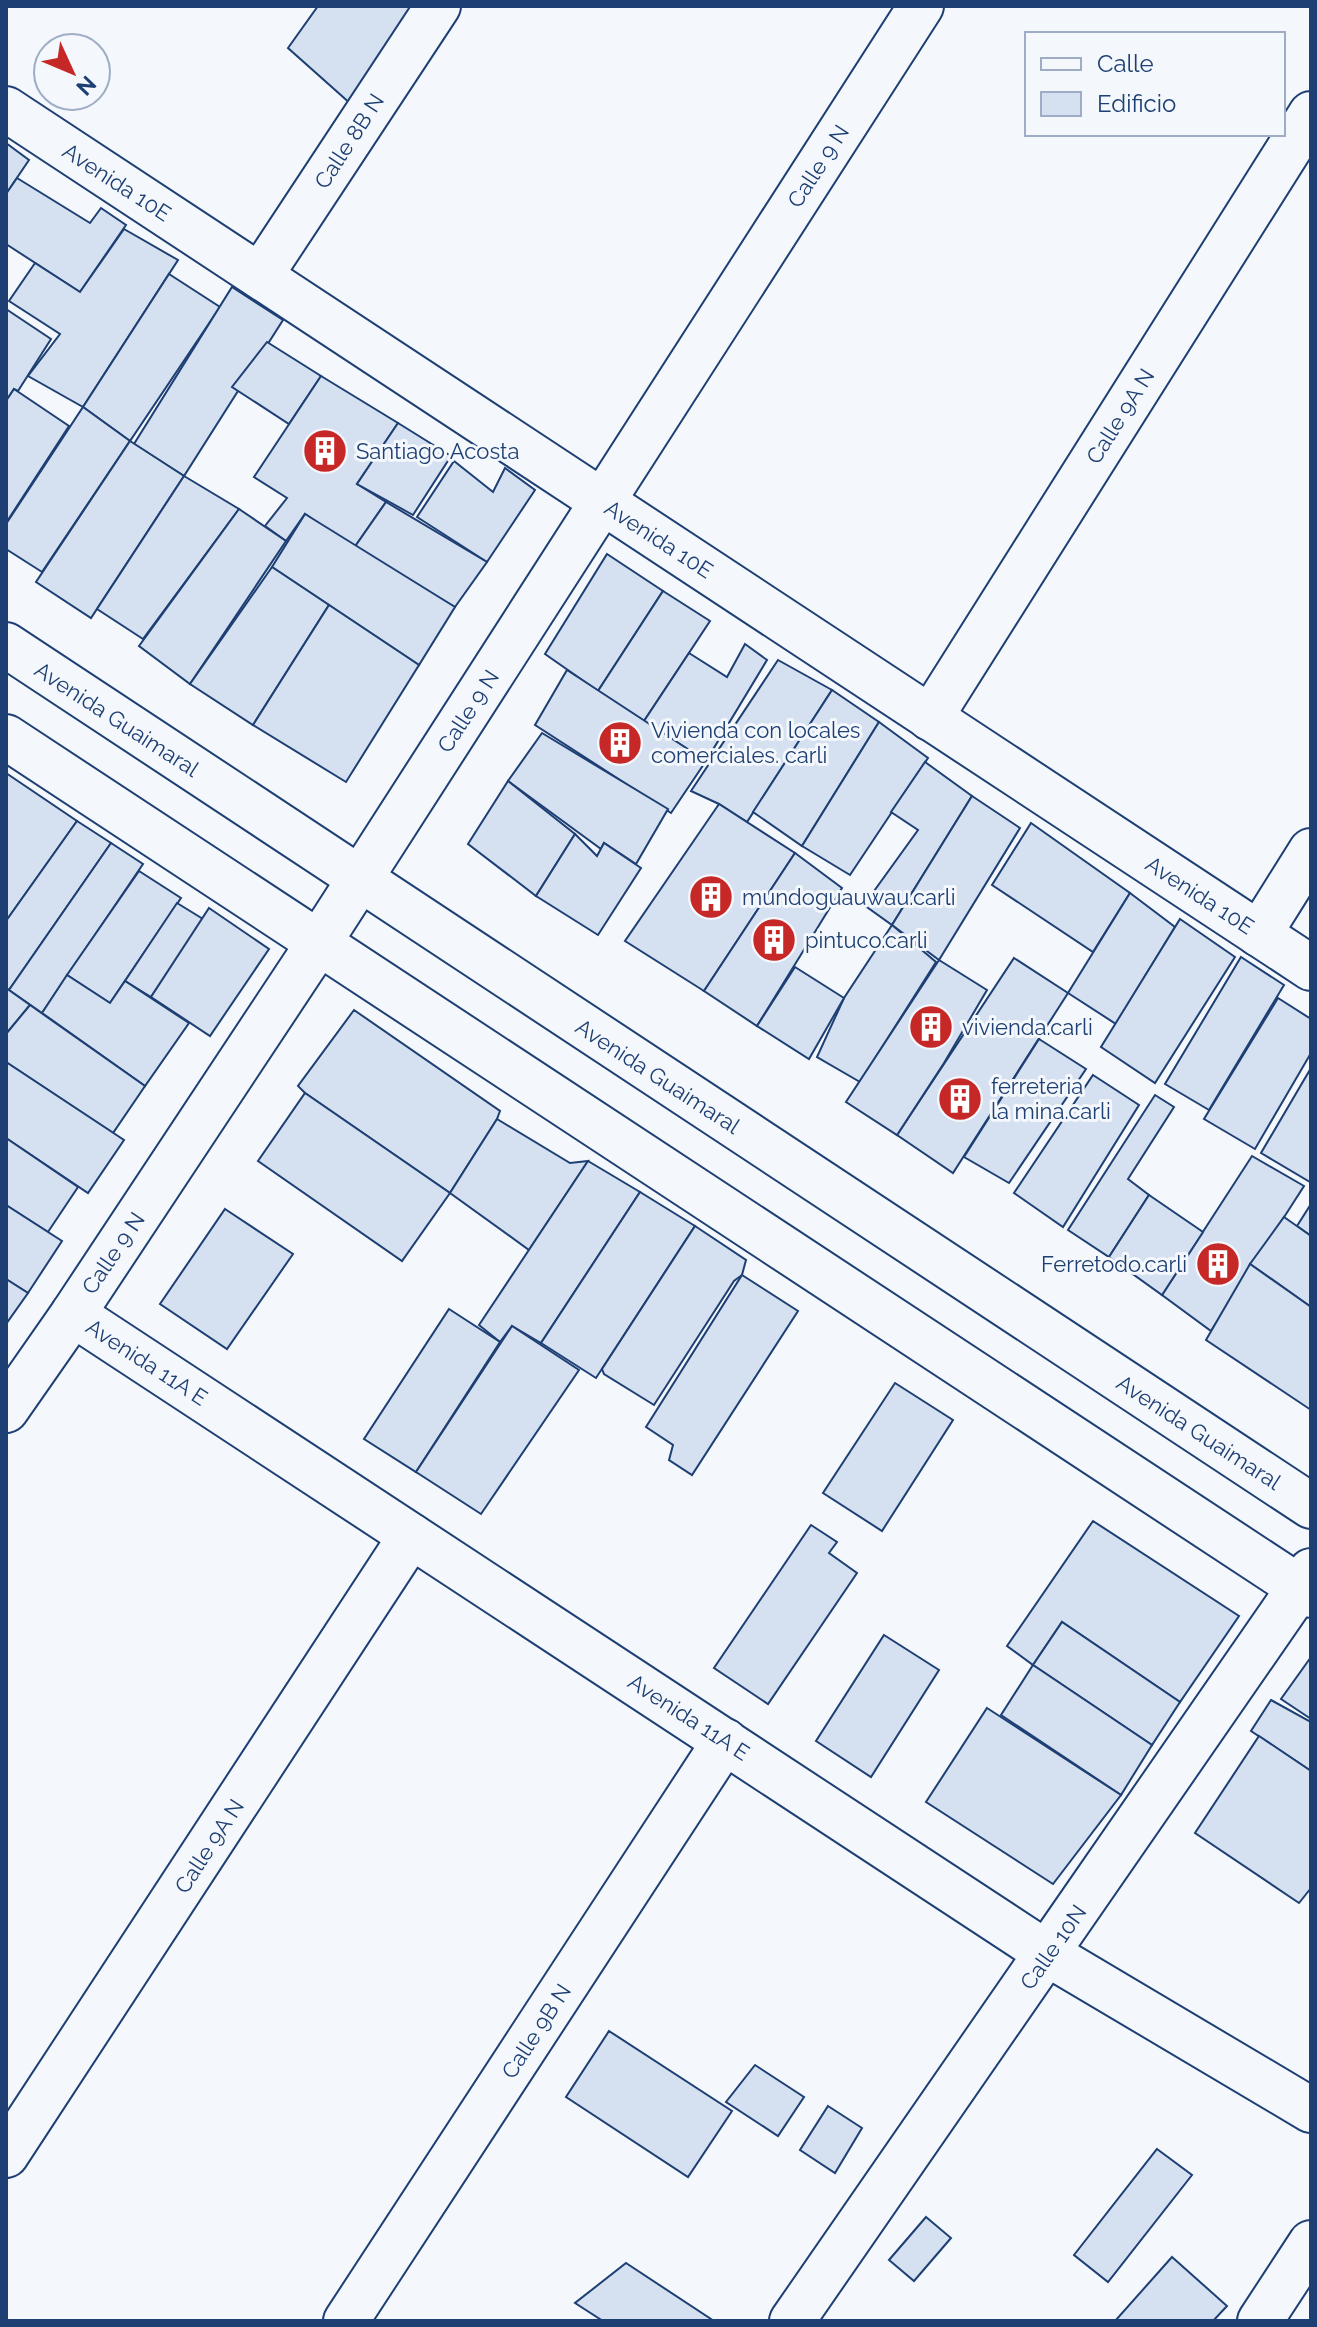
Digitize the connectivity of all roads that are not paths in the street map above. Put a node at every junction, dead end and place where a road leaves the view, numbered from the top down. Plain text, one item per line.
1 (438, 6) edge
2 (921, 6) edge
3 (6, 109) edge
4 (1311, 114) edge
5 (260, 276) junction
6 (602, 501) junction
7 (6, 645) edge
8 (930, 718) junction
9 (6, 737) edge
10 (1311, 851) edge
11 (360, 879) junction
12 (1259, 934) junction
13 (318, 944) junction
14 (1311, 968) edge
15 (73, 1314) junction
16 (6, 1410) edge
17 (1311, 1506) edge
18 (411, 1536) junction
19 (1307, 1585) edge
20 (725, 1741) junction
21 (1048, 1954) junction
22 (1311, 2110) edge
23 (6, 2155) edge
24 (1311, 2243) edge
25 (346, 2321) edge
26 (792, 2321) edge
27 (1260, 2321) edge

1 - 5 street, Calle 8B N
2 - 6 street, Calle 9 N
3 - 5 street, Avenida 10E
4 - 8 street, Calle 9A N
5 - 6 street, Avenida 10E
6 - 8 street, Avenida 10E
6 - 11 street, Calle 9 N
7 - 11 street, Avenida Guaimaral
8 - 12 street, Avenida 10E
9 - 13 street
10 - 12 street
11 - 13 street, Calle 9 N
11 - 17 street, Avenida Guaimaral
12 - 14 street, Avenida 10E
13 - 15 street, Calle 9 N
13 - 19 street
15 - 16 street, Calle 9 N
15 - 18 street, Avenida 11A E
18 - 20 street, Avenida 11A E
18 - 23 street, Calle 9A N
19 - 21 street, Calle 10N
20 - 21 street, Avenida 11A E
20 - 25 street, Calle 9B N
21 - 22 street, Avenida 11A E
21 - 26 street, Calle 10N
24 - 27 street

